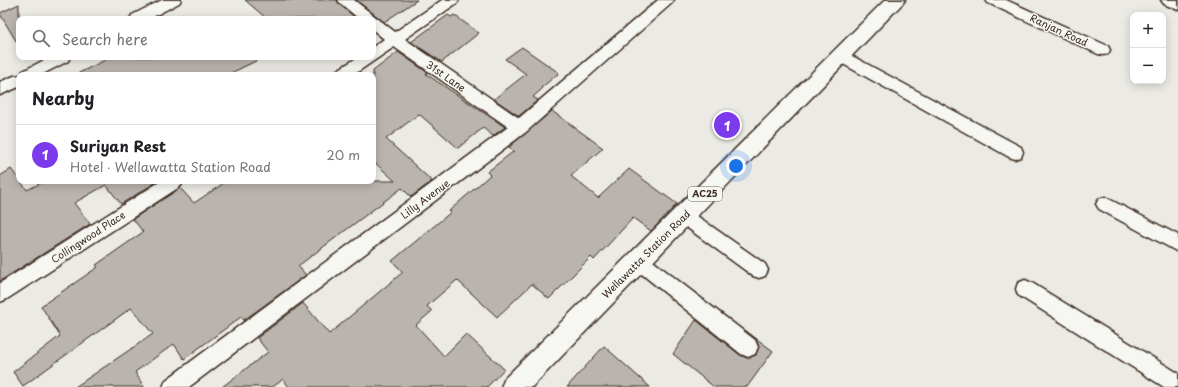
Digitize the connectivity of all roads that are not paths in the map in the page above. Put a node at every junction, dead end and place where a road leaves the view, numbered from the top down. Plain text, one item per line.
1 (174, 0) edge
2 (345, 0) edge
3 (452, 0) edge
4 (668, 0) edge
5 (896, 0) edge
6 (993, 0) edge
7 (1170, 0) edge
8 (1178, 4) edge
9 (143, 16) edge
10 (365, 16) edge
11 (376, 24) edge
12 (395, 40) junction
13 (1103, 50) dead end
14 (376, 52) edge
15 (841, 56) junction
16 (57, 60) edge
17 (364, 60) edge
18 (34, 72) edge
19 (346, 72) edge
20 (16, 82) edge
21 (0, 90) edge
22 (520, 127) junction
23 (1015, 152) dead end
24 (170, 184) edge
25 (1104, 204) dead end
26 (684, 216) junction
27 (1178, 244) edge
28 (639, 261) junction
29 (759, 270) dead end
30 (1025, 289) dead end
31 (0, 293) edge
32 (748, 347) dead end
33 (1178, 384) edge
34 (173, 387) edge
35 (514, 387) edge

1 - 9 street
2 - 10 street
3 - 12 street
4 - 22 street, Lilly Avenue
5 - 15 main road, Wellawatta Station Road / AC25
6 - 13 street, Ranjan Road
7 - 8 main road
11 - 12 street, 31st Lane
12 - 14 street
12 - 22 street, 31st Lane
15 - 23 street
15 - 26 main road, Wellawatta Station Road / AC25
16 - 18 street
17 - 19 street
20 - 21 street
22 - 34 street, Lilly Avenue
24 - 31 street, Collingwood Place
25 - 27 street
26 - 28 main road, Wellawatta Station Road / AC25
26 - 29 street
28 - 32 street
28 - 35 main road, Wellawatta Station Road / AC25
30 - 33 street

